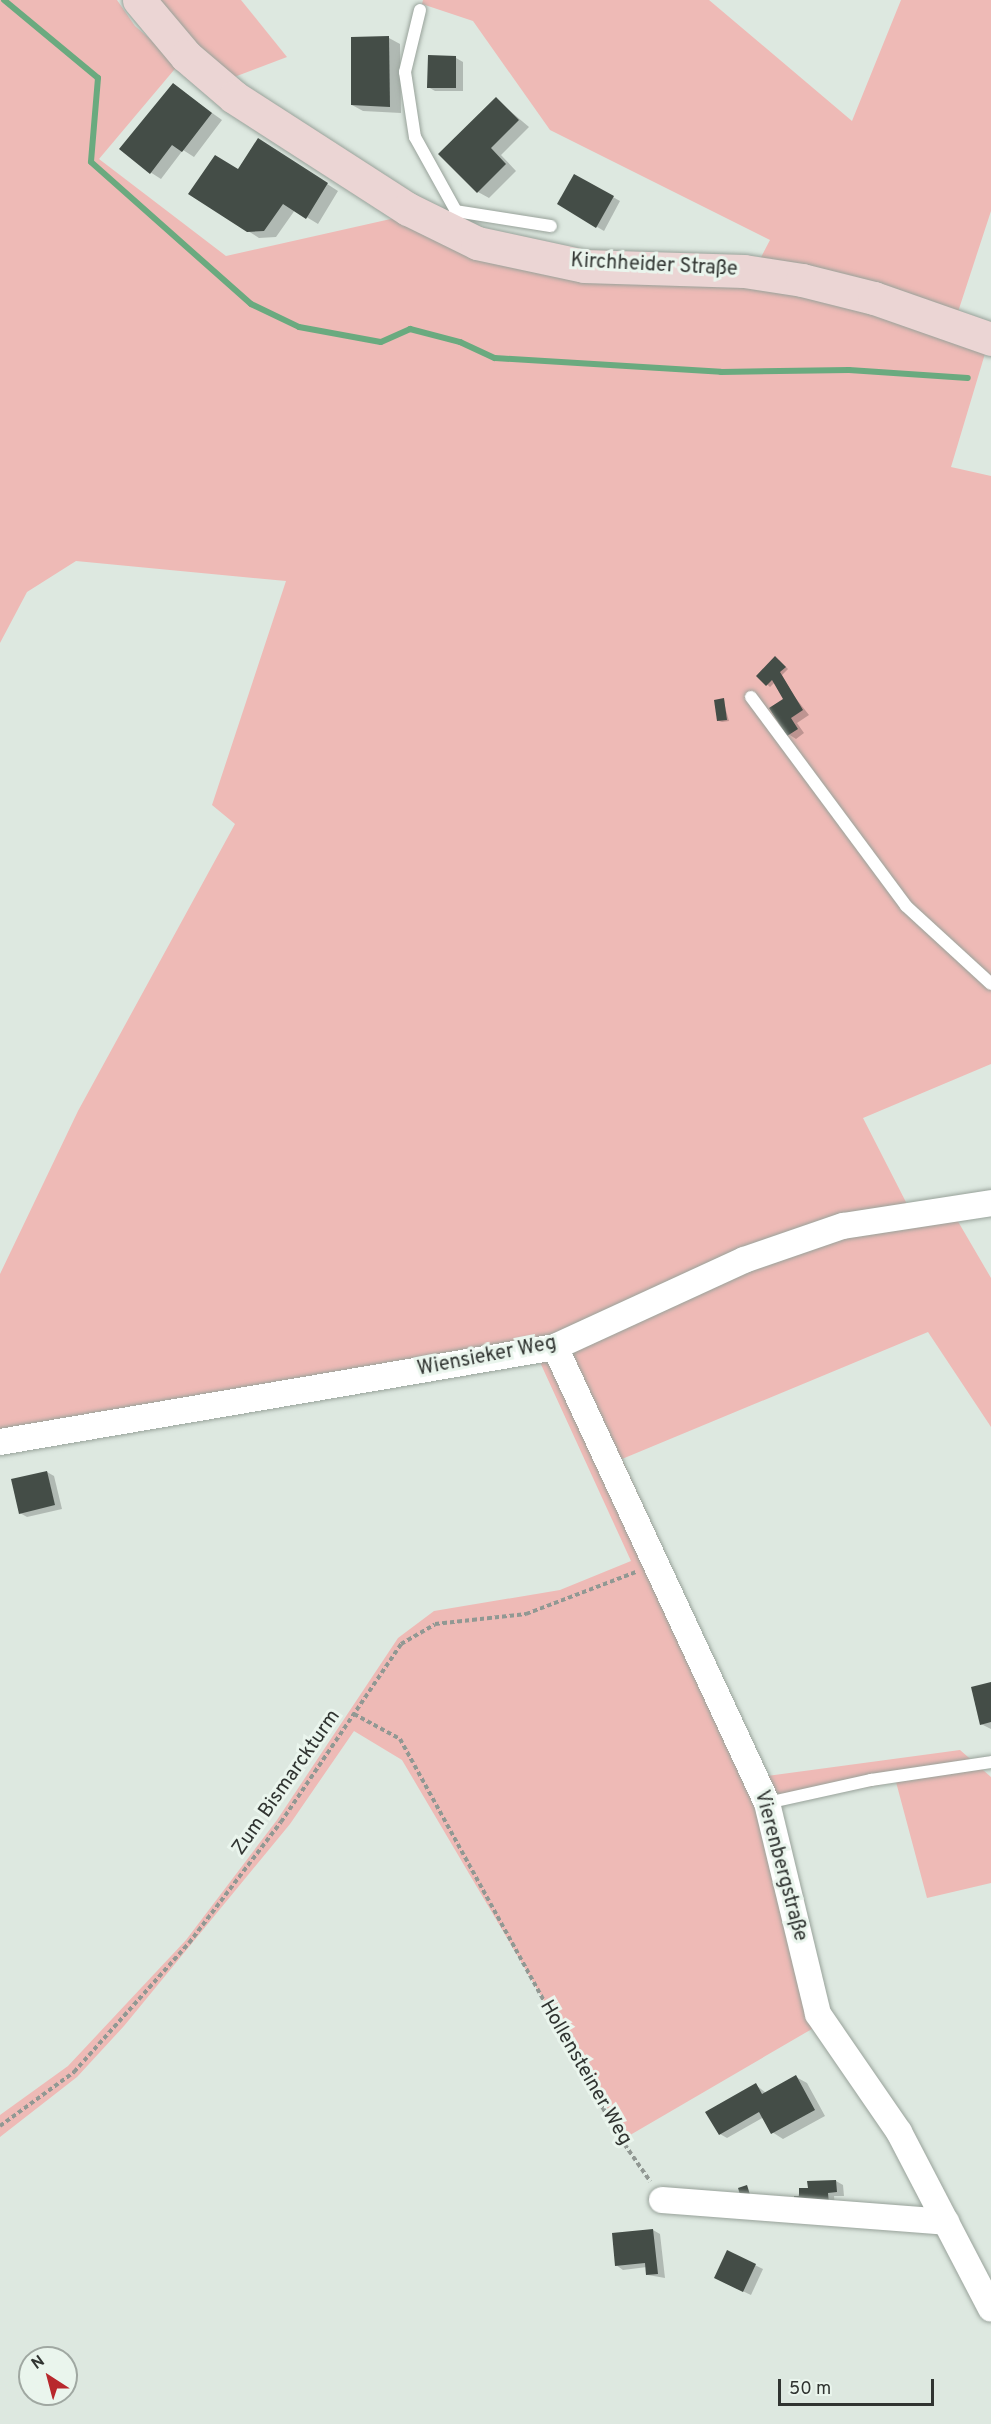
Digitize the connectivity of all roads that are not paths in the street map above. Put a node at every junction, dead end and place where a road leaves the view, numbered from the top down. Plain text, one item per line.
1 (139, 0) edge
2 (420, 10) dead end
3 (452, 220) junction
4 (550, 226) dead end
5 (991, 339) edge
6 (751, 697) dead end
7 (991, 984) edge
8 (991, 1203) edge
9 (555, 1347) junction
10 (0, 1442) edge
11 (991, 1762) edge
12 (767, 1803) junction
13 (662, 2200) road end
14 (946, 2222) junction
15 (991, 2309) edge

1 - 3 main road, Kirchheider Straße
2 - 3 lane
3 - 4 lane
3 - 5 main road, Kirchheider Straße
6 - 7 lane
8 - 9 street, Wiensieker Weg
9 - 10 street, Wiensieker Weg
9 - 12 street, Vierenbergstraße
11 - 12 lane
12 - 14 street, Vierenbergstraße
13 - 14 street
14 - 15 street, Vierenbergstraße

